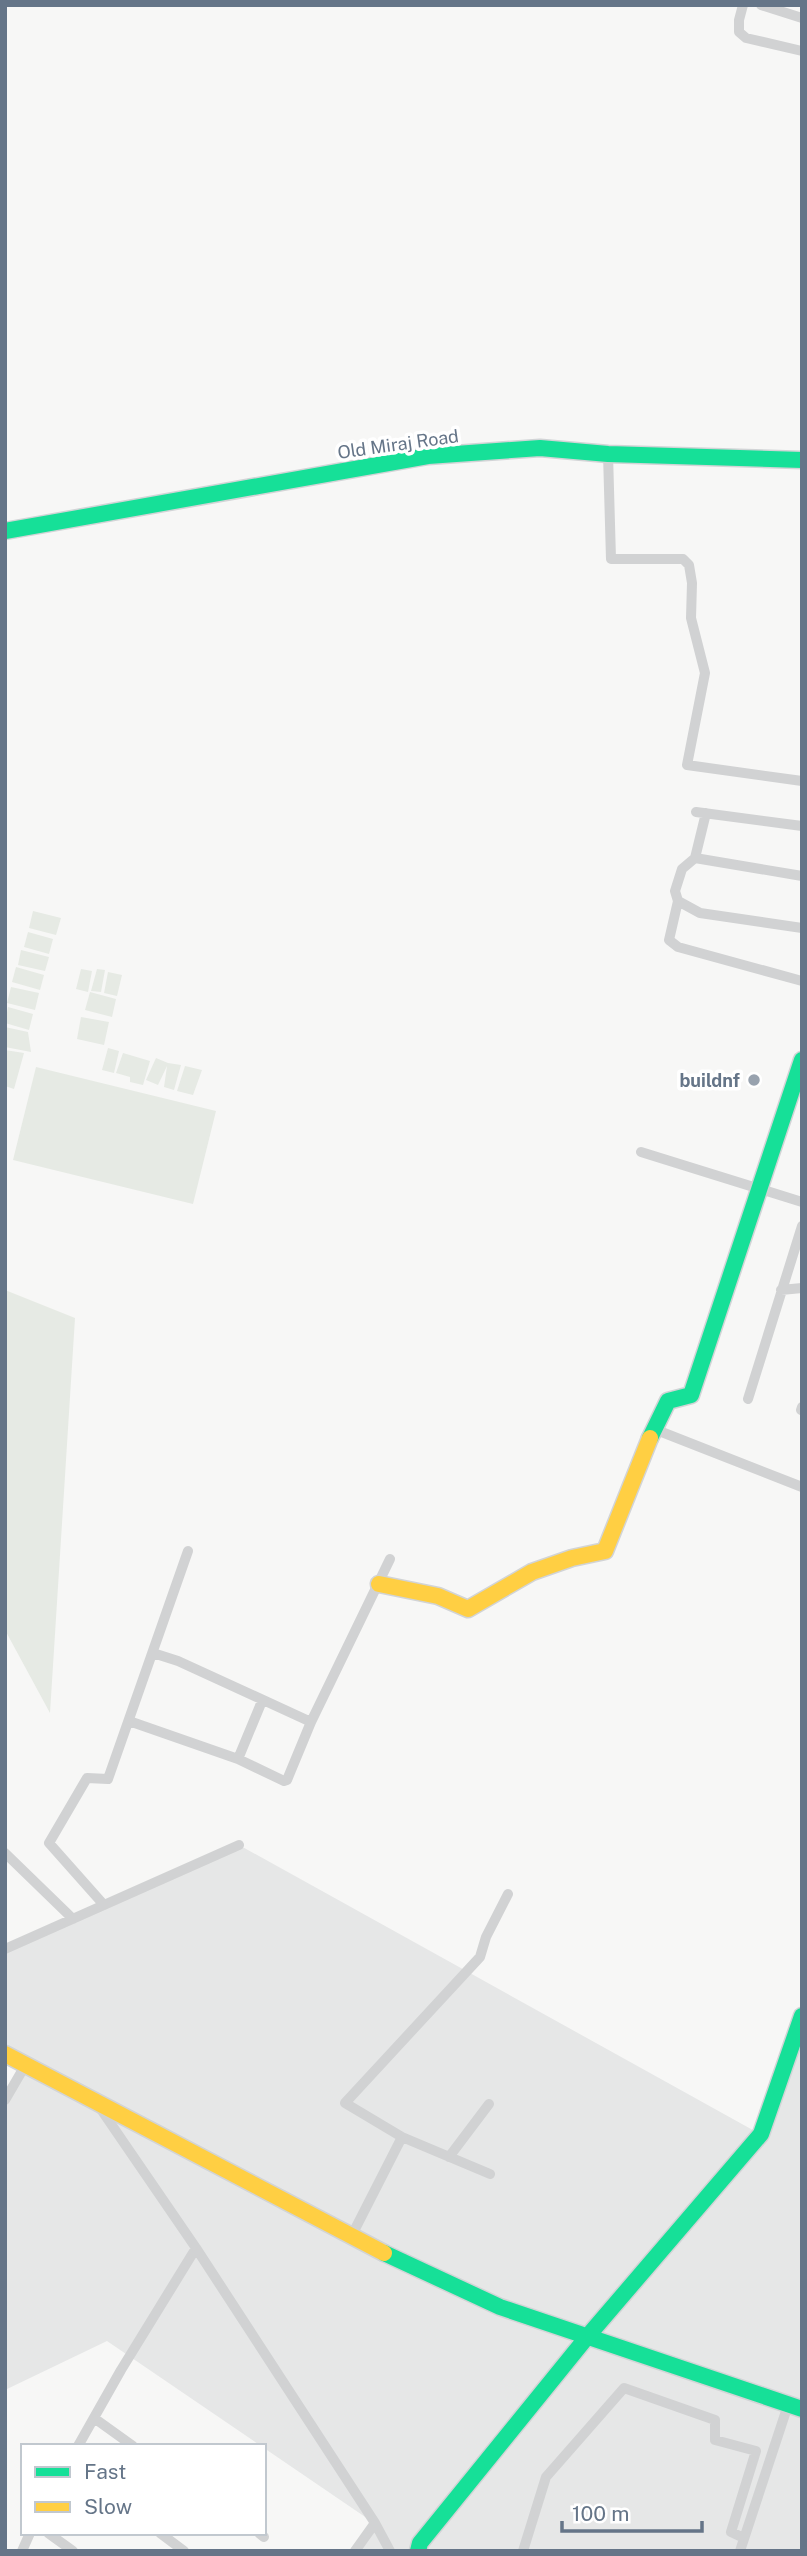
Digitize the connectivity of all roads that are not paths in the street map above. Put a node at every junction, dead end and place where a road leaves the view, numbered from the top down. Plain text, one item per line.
1 (743, 5) edge
2 (761, 5) edge
3 (802, 18) edge
4 (802, 51) edge
5 (608, 454) junction
6 (802, 460) edge
7 (5, 531) edge
8 (802, 781) edge
9 (802, 825) edge
10 (695, 858) junction
11 (802, 876) edge
12 (678, 901) junction
13 (802, 929) edge
14 (802, 981) edge
15 (802, 1060) edge
16 (641, 1152) dead end
17 (759, 1189) junction
18 (802, 1202) edge
19 (802, 1226) edge
20 (802, 1288) edge
21 (781, 1290) junction
22 (748, 1399) dead end
23 (654, 1429) junction
24 (802, 1487) edge
25 (188, 1551) dead end
26 (390, 1559) dead end
27 (379, 1584) junction
28 (153, 1653) junction
29 (262, 1700) junction
30 (129, 1721) junction
31 (311, 1722) junction
32 (238, 1759) junction
33 (239, 1845) dead end
34 (5, 1853) edge
35 (508, 1894) dead end
36 (104, 1905) junction
37 (73, 1919) junction
38 (5, 1949) edge
39 (802, 2016) edge
40 (5, 2054) edge
41 (26, 2064) junction
42 (5, 2100) edge
43 (96, 2101) junction
44 (489, 2104) dead end
45 (402, 2137) junction
46 (449, 2157) junction
47 (490, 2174) dead end
48 (351, 2237) junction
49 (196, 2248) junction
50 (587, 2337) junction
51 (795, 2407) edge
52 (94, 2418) junction
53 (79, 2444) edge
54 (130, 2444) edge
55 (375, 2523) junction
56 (29, 2535) edge
57 (51, 2535) edge
58 (163, 2535) edge
59 (744, 2538) junction
60 (22, 2551) edge
61 (73, 2551) edge
62 (184, 2551) edge
63 (355, 2551) edge
64 (390, 2551) edge
65 (418, 2551) edge
66 (523, 2551) edge
67 (740, 2551) edge

1 - 4 street
2 - 3 street
5 - 6 main road, Old Miraj Road
5 - 7 main road, Old Miraj Road
5 - 8 street
9 - 10 street
10 - 11 street
10 - 12 street
12 - 13 street
12 - 14 street
15 - 17 main road
16 - 17 street
17 - 18 street
17 - 23 main road
19 - 21 street
20 - 21 street
21 - 22 street
23 - 24 street
23 - 27 main road
25 - 28 street
26 - 27 street
27 - 31 street
28 - 29 street
28 - 30 street
29 - 31 street
29 - 32 street
30 - 32 street
30 - 36 street
31 - 32 street
33 - 36 street
34 - 37 street
35 - 45 street
36 - 37 street
37 - 38 street
39 - 50 main road
40 - 41 main road
41 - 42 street
41 - 43 main road
43 - 48 main road
43 - 49 street
44 - 46 street
45 - 46 street
45 - 48 street
46 - 47 street
48 - 50 main road
49 - 52 street
49 - 55 street
50 - 51 main road
50 - 65 main road
51 - 59 street
52 - 53 street
52 - 54 street
55 - 63 street
55 - 64 street
56 - 60 street
57 - 61 street
58 - 62 street
59 - 66 street
59 - 67 street

